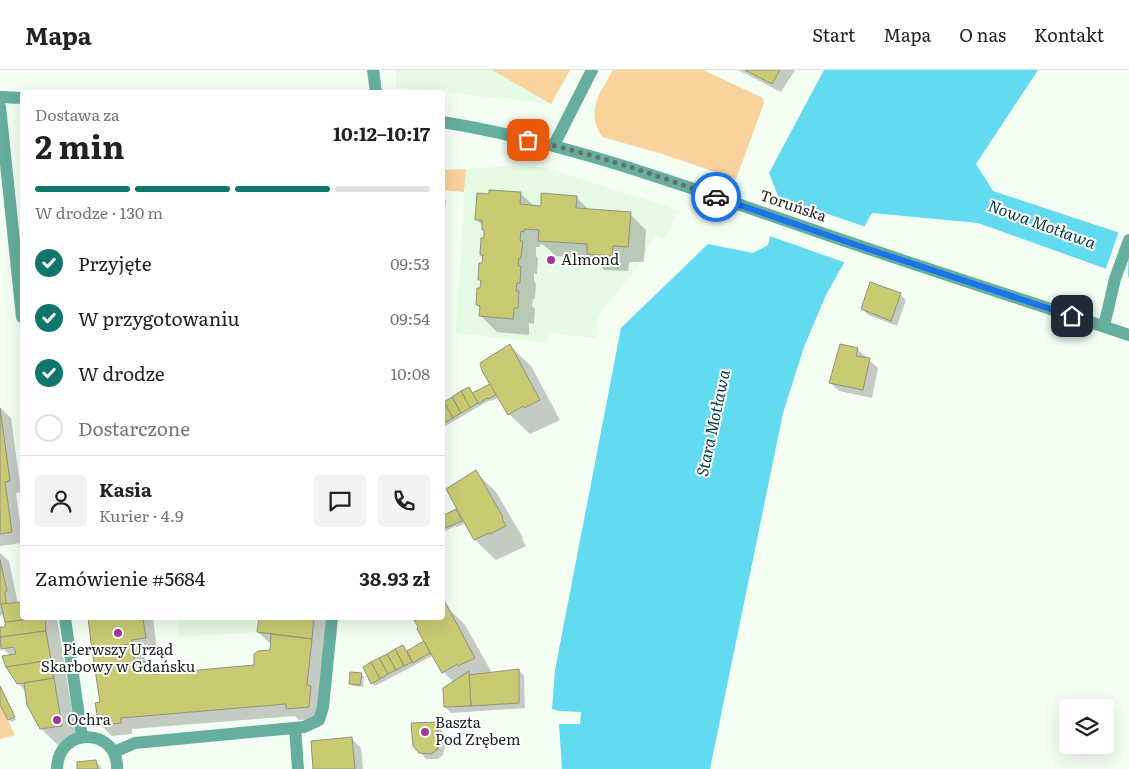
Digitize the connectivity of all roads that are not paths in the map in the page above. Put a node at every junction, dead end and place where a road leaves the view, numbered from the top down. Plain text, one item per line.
1 (373, 70) edge
2 (592, 70) edge
3 (376, 90) edge
4 (0, 97) edge
5 (20, 98) edge
6 (0, 107) edge
7 (445, 123) edge
8 (554, 145) junction
9 (1129, 240) edge
10 (20, 294) edge
11 (1104, 326) junction
12 (1129, 335) edge
13 (65, 620) edge
14 (332, 620) edge
15 (295, 728) junction
16 (82, 737) junction
17 (114, 752) junction
18 (119, 768) edge
19 (58, 769) edge
20 (298, 769) edge

1 - 3 street
2 - 8 street
4 - 5 street
6 - 10 street
7 - 8 street, Toruńska
8 - 11 street, Toruńska
9 - 11 street
11 - 12 street, Toruńska
13 - 16 street
14 - 15 street
15 - 17 street
15 - 20 street
16 - 17 street
16 - 19 street
17 - 18 street

